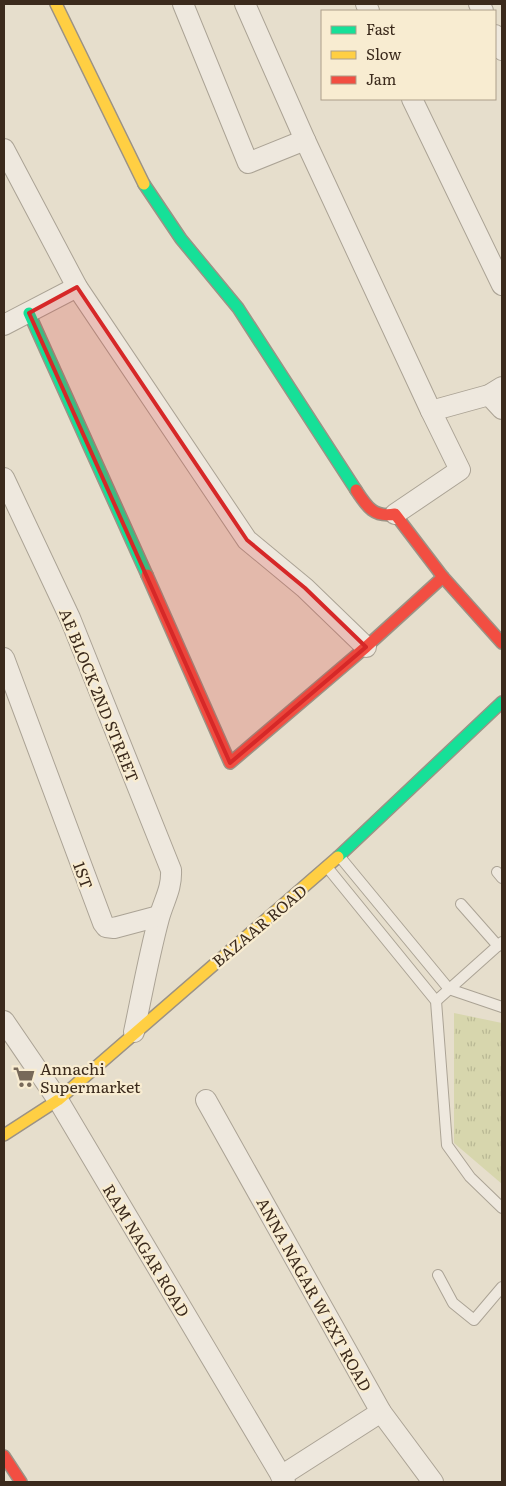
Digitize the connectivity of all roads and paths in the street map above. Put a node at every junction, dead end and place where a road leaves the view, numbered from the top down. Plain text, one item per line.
1 (56, 4) edge
2 (183, 4) edge
3 (245, 4) edge
4 (496, 37) edge
5 (502, 50) edge
6 (412, 100) edge
7 (305, 140) junction
8 (4, 149) edge
9 (502, 285) edge
10 (77, 287) junction
11 (29, 313) junction
12 (4, 326) edge
13 (498, 397) edge
14 (431, 412) junction
15 (4, 478) edge
16 (395, 514) junction
17 (443, 577) junction
18 (502, 643) edge
19 (366, 647) junction
20 (4, 658) edge
21 (502, 702) edge
22 (339, 856) junction
23 (327, 867) junction
24 (460, 904) dead end
25 (160, 916) junction
26 (500, 944) edge
27 (449, 989) junction
28 (436, 1001) junction
29 (502, 1007) edge
30 (4, 1021) edge
31 (134, 1032) junction
32 (58, 1100) junction
33 (206, 1100) dead end
34 (4, 1135) edge
35 (502, 1208) edge
36 (438, 1275) dead end
37 (502, 1288) edge
38 (381, 1412) junction
39 (4, 1456) edge
40 (283, 1479) edge
41 (20, 1482) edge
42 (433, 1482) edge

1 - 16 street
2 - 7 street
3 - 7 street
4 - 5 street
6 - 9 street
7 - 14 street
8 - 10 street
10 - 11 street
10 - 19 street
11 - 12 street
11 - 19 street
13 - 14 street
14 - 16 street
15 - 25 street, AE BLOCK 2ND STREET
16 - 17 street
17 - 18 street
17 - 19 street
20 - 25 street, 1ST
21 - 22 street, BAZAAR ROAD
22 - 23 street, BAZAAR ROAD
22 - 27 lane
23 - 28 lane
23 - 31 street, BAZAAR ROAD
24 - 26 lane
25 - 31 street
26 - 27 lane
27 - 28 lane
27 - 29 lane
28 - 35 lane
30 - 32 street, RAM NAGAR ROAD
31 - 32 street, BAZAAR ROAD
32 - 34 street, BAZAAR ROAD
32 - 40 street, RAM NAGAR ROAD
33 - 38 street, ANNA NAGAR W EXT ROAD
36 - 37 lane
38 - 40 street
38 - 42 street, ANNA NAGAR W EXT ROAD
39 - 41 street

